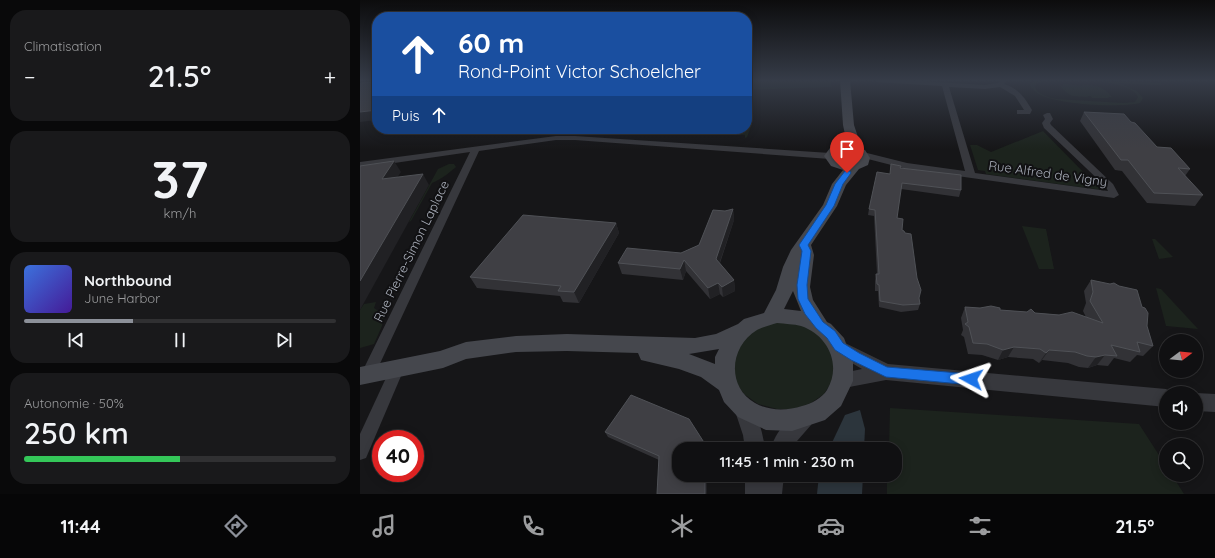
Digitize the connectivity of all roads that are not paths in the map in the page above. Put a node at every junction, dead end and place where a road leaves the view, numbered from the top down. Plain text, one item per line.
1 (848, 103) edge
2 (949, 103) edge
3 (1024, 103) edge
4 (1020, 112) dead end
5 (1047, 115) dead end
6 (849, 131) junction
7 (476, 149) junction
8 (835, 156) junction
9 (859, 159) junction
10 (360, 165) edge
11 (971, 175) junction
12 (839, 184) junction
13 (804, 245) junction
14 (771, 316) junction
15 (819, 325) junction
16 (742, 330) junction
17 (589, 344) junction
18 (839, 347) junction
19 (453, 354) junction
20 (397, 368) junction
21 (364, 370) edge
22 (886, 372) junction
23 (844, 380) junction
24 (726, 383) junction
25 (1159, 397) edge
26 (1203, 402) edge
27 (1215, 403) edge
28 (744, 408) junction
29 (806, 417) junction
30 (754, 442) edge
31 (783, 442) edge
32 (360, 452) edge
33 (756, 482) edge
34 (772, 482) edge
35 (756, 494) edge
36 (771, 494) edge

1 - 6 main road
2 - 11 street
3 - 4 street
5 - 11 street, Rue Alfred de Vigny
6 - 8 main road
6 - 9 main road
7 - 8 street
7 - 10 street
7 - 21 street, Rue Pierre-Simon Laplace
8 - 9 main road
8 - 9 main road
8 - 12 main road
9 - 11 street, Rue Alfred de Vigny
9 - 12 main road
12 - 13 main road
13 - 14 main road
13 - 15 main road
14 - 15 main road
14 - 16 main road
15 - 18 main road
16 - 17 main road
16 - 24 main road
17 - 19 main road
17 - 24 main road
18 - 22 street
18 - 23 main road
19 - 20 main road
19 - 21 main road
20 - 21 main road
20 - 32 street
22 - 23 street
22 - 25 street
23 - 29 main road
24 - 28 main road
26 - 27 street
28 - 29 main road
28 - 30 street
29 - 31 street
33 - 35 street
34 - 36 street

